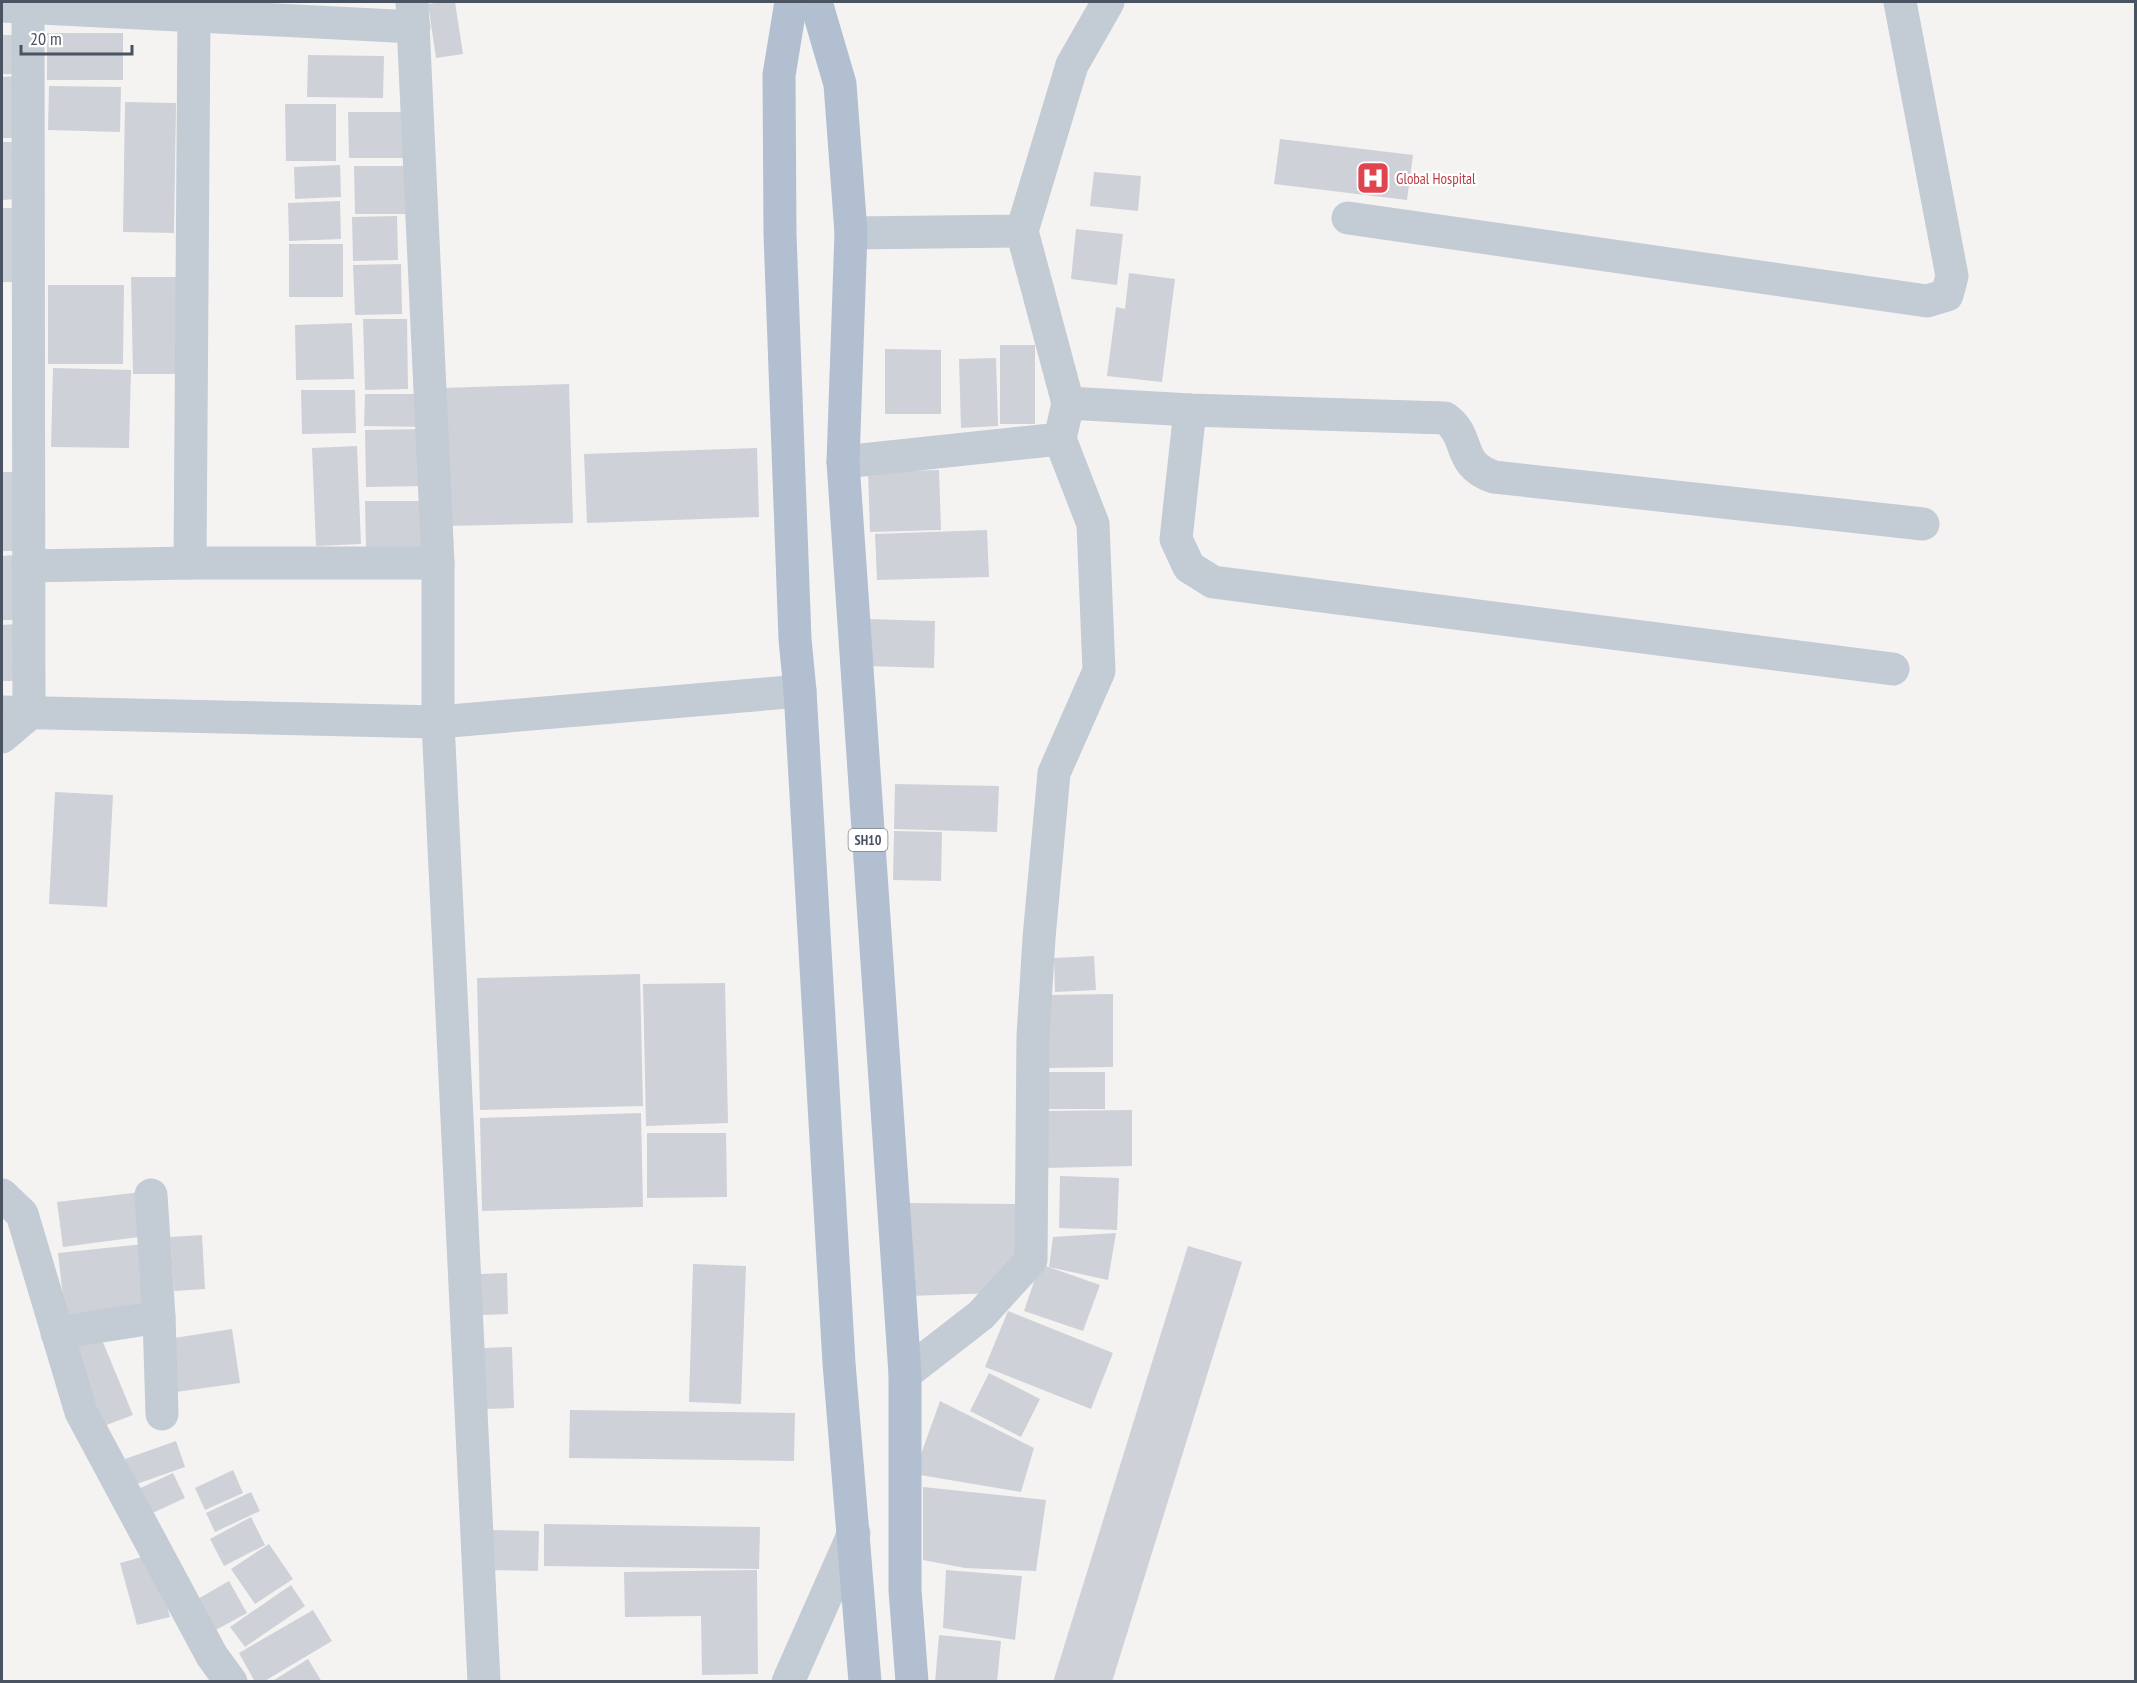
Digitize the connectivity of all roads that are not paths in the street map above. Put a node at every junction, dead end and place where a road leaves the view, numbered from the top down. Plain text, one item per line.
1 (792, 2) edge
2 (816, 2) edge
3 (1108, 2) edge
4 (1900, 2) edge
5 (15, 6) edge
6 (413, 14) edge
7 (195, 16) junction
8 (1348, 218) dead end
9 (1022, 231) junction
10 (851, 233) junction
11 (1068, 403) junction
12 (1190, 410) junction
13 (1060, 439) junction
14 (843, 462) junction
15 (1923, 524) dead end
16 (190, 563) junction
17 (438, 563) junction
18 (28, 566) junction
19 (1893, 669) dead end
20 (800, 691) junction
21 (16, 713) edge
22 (438, 722) junction
23 (2, 737) edge
24 (2, 1195) edge
25 (151, 1195) dead end
26 (159, 1317) junction
27 (57, 1333) junction
28 (905, 1374) junction
29 (162, 1414) dead end
30 (854, 1533) junction
31 (231, 1682) edge
32 (484, 1682) edge
33 (788, 1682) edge
34 (865, 1682) edge
35 (912, 1682) edge

1 - 20 main road
2 - 10 main road, SH10
3 - 9 street
4 - 8 street
5 - 7 street
5 - 18 street
6 - 7 street
6 - 17 street
7 - 16 street
9 - 10 street
9 - 11 street
10 - 14 main road, SH10
11 - 12 street
11 - 13 street
12 - 15 street
12 - 19 street
13 - 14 street
13 - 28 street
14 - 28 main road, SH10
16 - 17 street
16 - 18 street
17 - 22 street
18 - 21 street
20 - 22 street
20 - 30 main road
21 - 22 street
21 - 23 street
22 - 32 street
24 - 27 street
25 - 26 street
26 - 27 street
26 - 29 street
27 - 31 street
28 - 35 main road, SH10
30 - 33 street
30 - 34 main road

